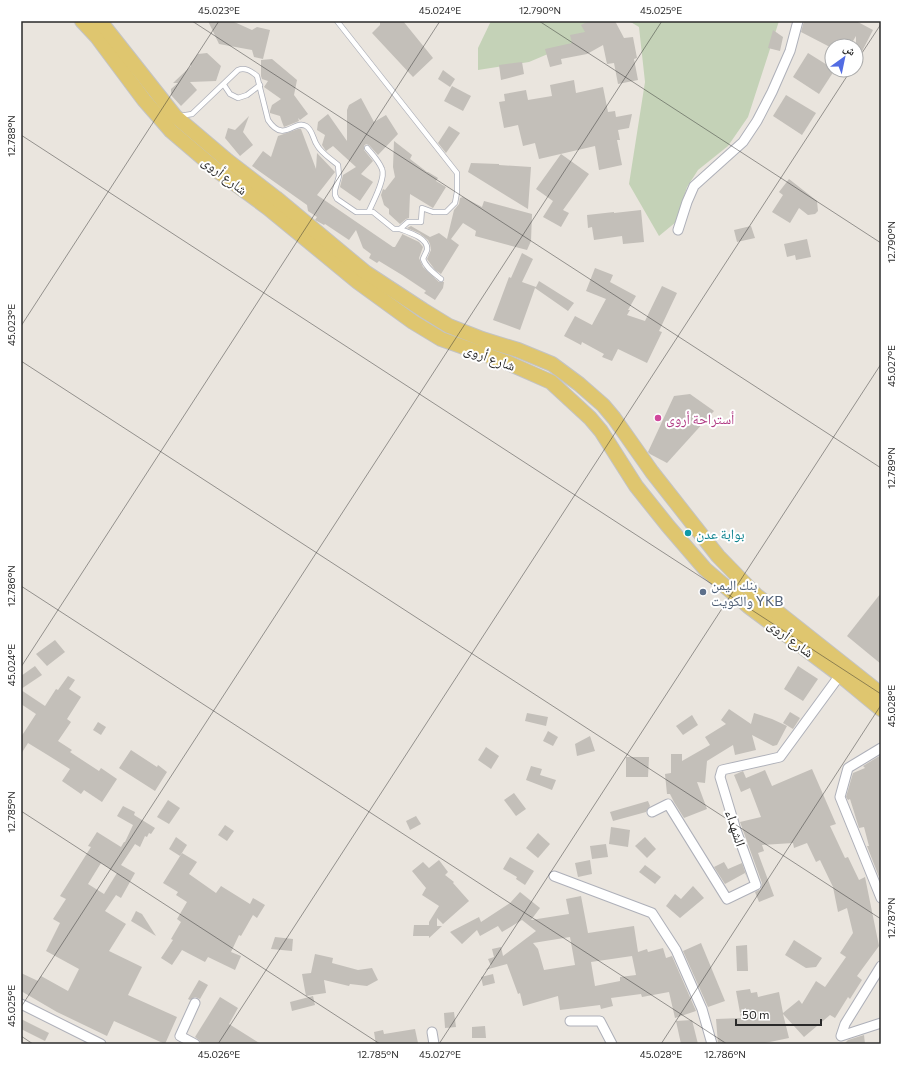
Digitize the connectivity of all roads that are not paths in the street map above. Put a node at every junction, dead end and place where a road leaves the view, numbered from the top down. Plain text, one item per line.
1 (82, 21) edge
2 (100, 21) edge
3 (337, 21) edge
4 (798, 21) edge
5 (224, 85) junction
6 (260, 85) junction
7 (175, 116) junction
8 (367, 148) dead end
9 (370, 211) junction
10 (400, 229) junction
11 (678, 230) dead end
12 (441, 278) dead end
13 (614, 418) junction
14 (601, 432) junction
15 (840, 675) junction
16 (881, 694) edge
17 (881, 709) edge
18 (881, 748) edge
19 (652, 812) dead end
20 (554, 876) dead end
21 (881, 898) edge
22 (881, 966) edge
23 (195, 1003) dead end
24 (21, 1004) edge
25 (570, 1021) dead end
26 (881, 1023) edge
27 (432, 1032) dead end
28 (841, 1040) edge
29 (101, 1044) edge
30 (195, 1044) edge
31 (434, 1044) edge
32 (612, 1044) edge
33 (712, 1044) edge

1 - 14 main road, شارع أروى
2 - 7 main road, شارع أروى
3 - 10 lane
4 - 11 street
5 - 6 lane
5 - 6 lane
5 - 7 lane
6 - 9 lane
7 - 13 main road, شارع أروى
8 - 9 lane
9 - 10 lane
10 - 12 lane
13 - 14 main road
13 - 16 main road, شارع أروى
14 - 15 main road, شارع أروى
15 - 17 main road, شارع أروى
15 - 19 street, الشهداء
18 - 21 street
20 - 33 street
22 - 28 street
23 - 30 street
24 - 29 street
25 - 32 street
26 - 28 street
27 - 31 street

